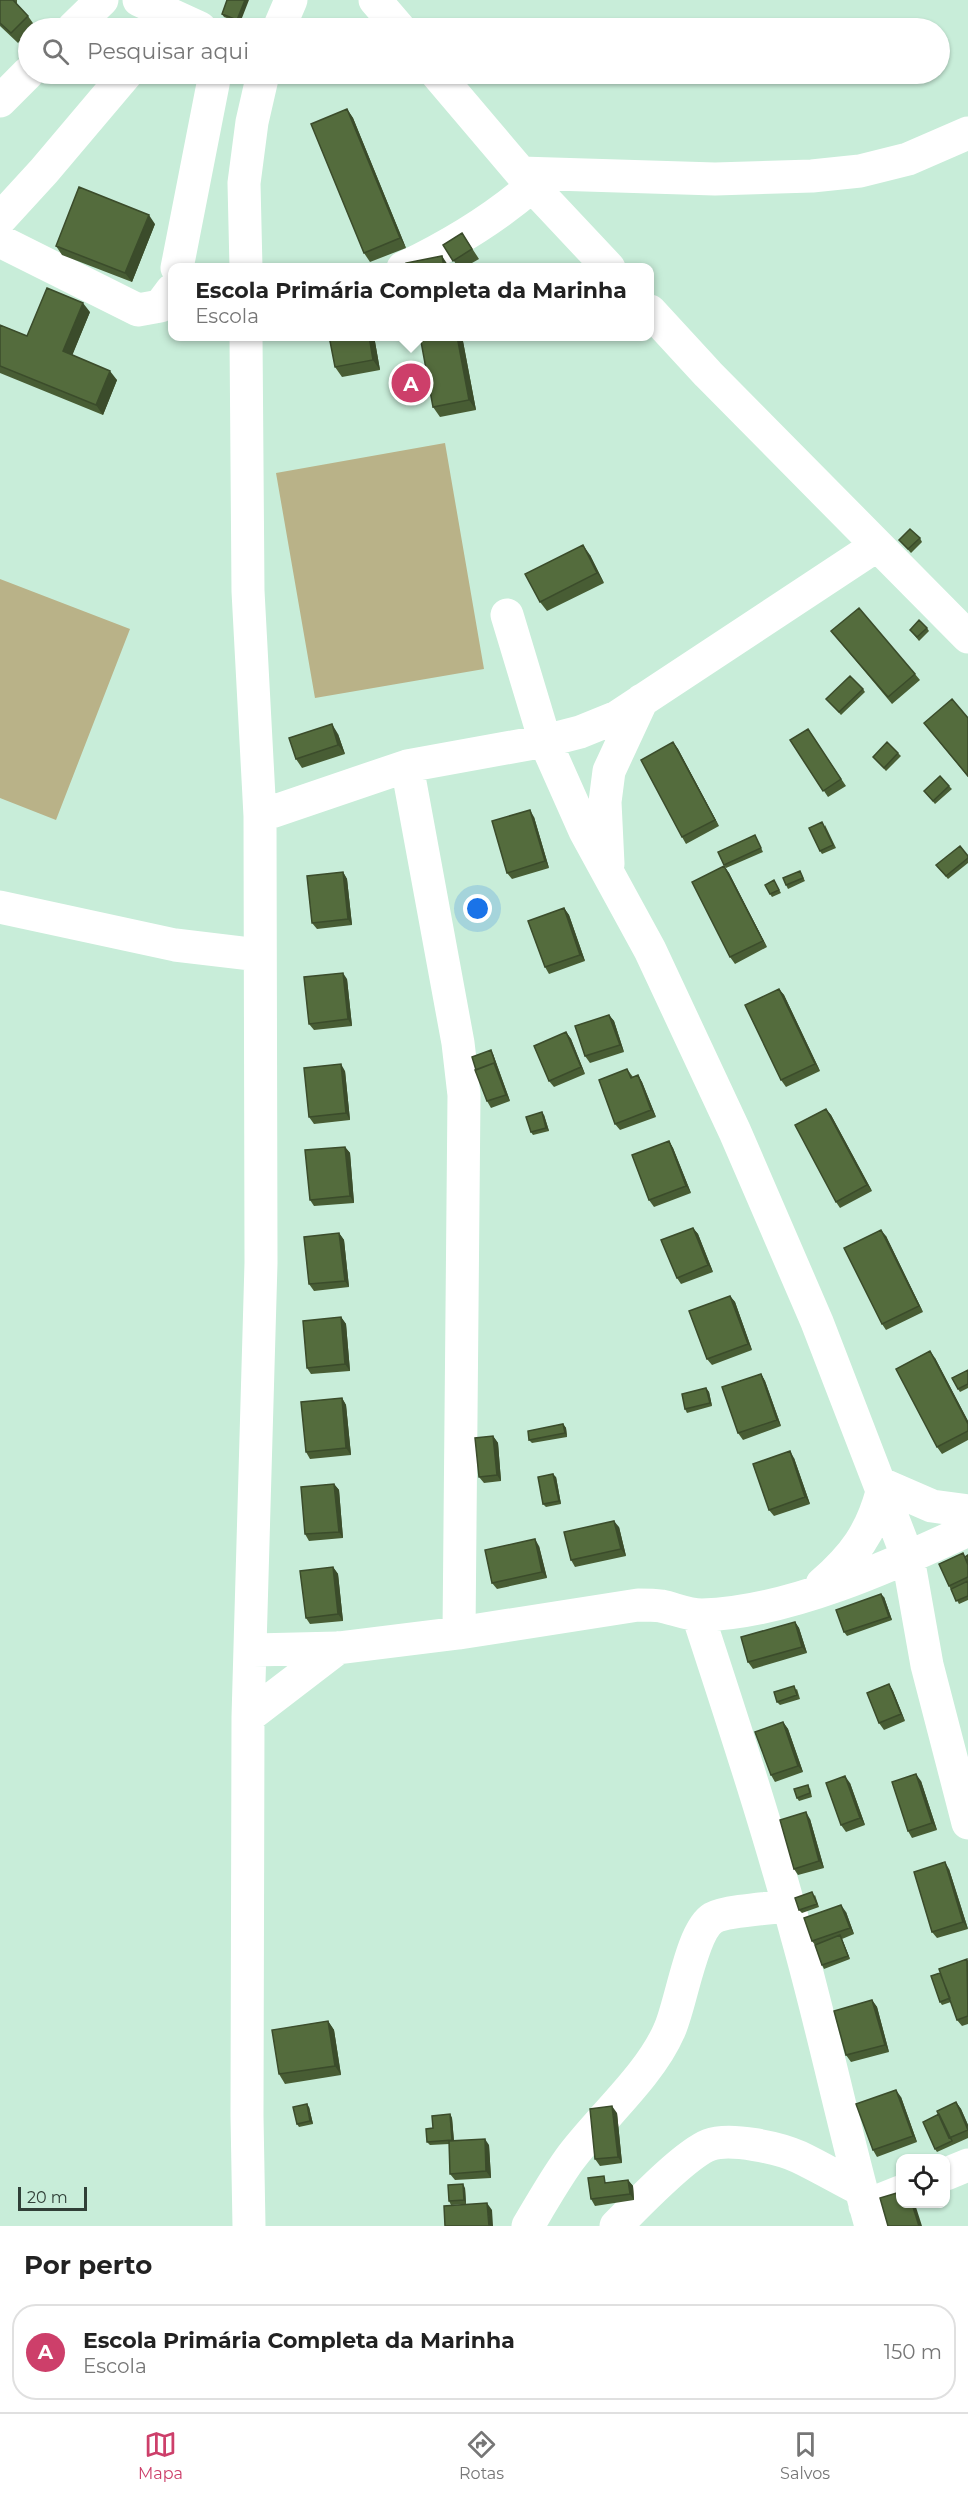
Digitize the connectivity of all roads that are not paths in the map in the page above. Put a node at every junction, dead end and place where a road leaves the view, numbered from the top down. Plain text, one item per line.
1 (102, 0) edge
2 (139, 0) edge
3 (291, 0) edge
4 (375, 0) edge
5 (83, 18) edge
6 (170, 18) edge
7 (283, 18) edge
8 (390, 18) edge
9 (18, 83) edge
10 (118, 84) edge
11 (213, 84) edge
12 (261, 84) edge
13 (446, 84) edge
14 (0, 101) edge
15 (968, 132) edge
16 (527, 179) junction
17 (0, 219) edge
18 (0, 241) edge
19 (178, 263) edge
20 (246, 263) edge
21 (412, 263) edge
22 (605, 263) edge
23 (168, 295) edge
24 (654, 315) edge
25 (246, 341) edge
26 (876, 546) junction
27 (507, 615) dead end
28 (968, 637) edge
29 (642, 700) junction
30 (545, 741) junction
31 (407, 766) junction
32 (260, 816) junction
33 (609, 874) junction
34 (0, 907) edge
35 (260, 955) junction
36 (880, 1488) junction
37 (968, 1510) edge
38 (968, 1530) edge
39 (908, 1558) junction
40 (812, 1593) junction
41 (698, 1615) junction
42 (459, 1633) junction
43 (338, 1648) junction
44 (250, 1650) junction
45 (248, 1717) junction
46 (968, 1823) edge
47 (789, 1906) junction
48 (968, 2165) edge
49 (950, 2172) edge
50 (896, 2194) edge
51 (865, 2207) edge
52 (246, 2220) edge
53 (528, 2226) edge
54 (616, 2226) edge

1 - 5 street
2 - 6 street
3 - 7 street
4 - 8 street
9 - 14 street
10 - 17 street
11 - 19 street
12 - 20 street
13 - 16 street
15 - 16 street
16 - 21 street
16 - 22 street
18 - 23 street
24 - 26 street
25 - 32 street
26 - 28 street
26 - 29 street
27 - 30 street
29 - 30 street
29 - 33 street
30 - 31 street
30 - 33 street
31 - 32 street
31 - 42 street
32 - 35 street
33 - 36 street
34 - 35 street
35 - 44 street
36 - 37 street
36 - 39 street
36 - 40 street
38 - 39 street
39 - 40 street
39 - 46 street
40 - 41 street
41 - 42 street
41 - 47 street
42 - 43 street
43 - 44 street
43 - 45 street
44 - 45 street
45 - 52 street
47 - 51 street
47 - 53 street
48 - 49 street
50 - 51 street
51 - 54 street

